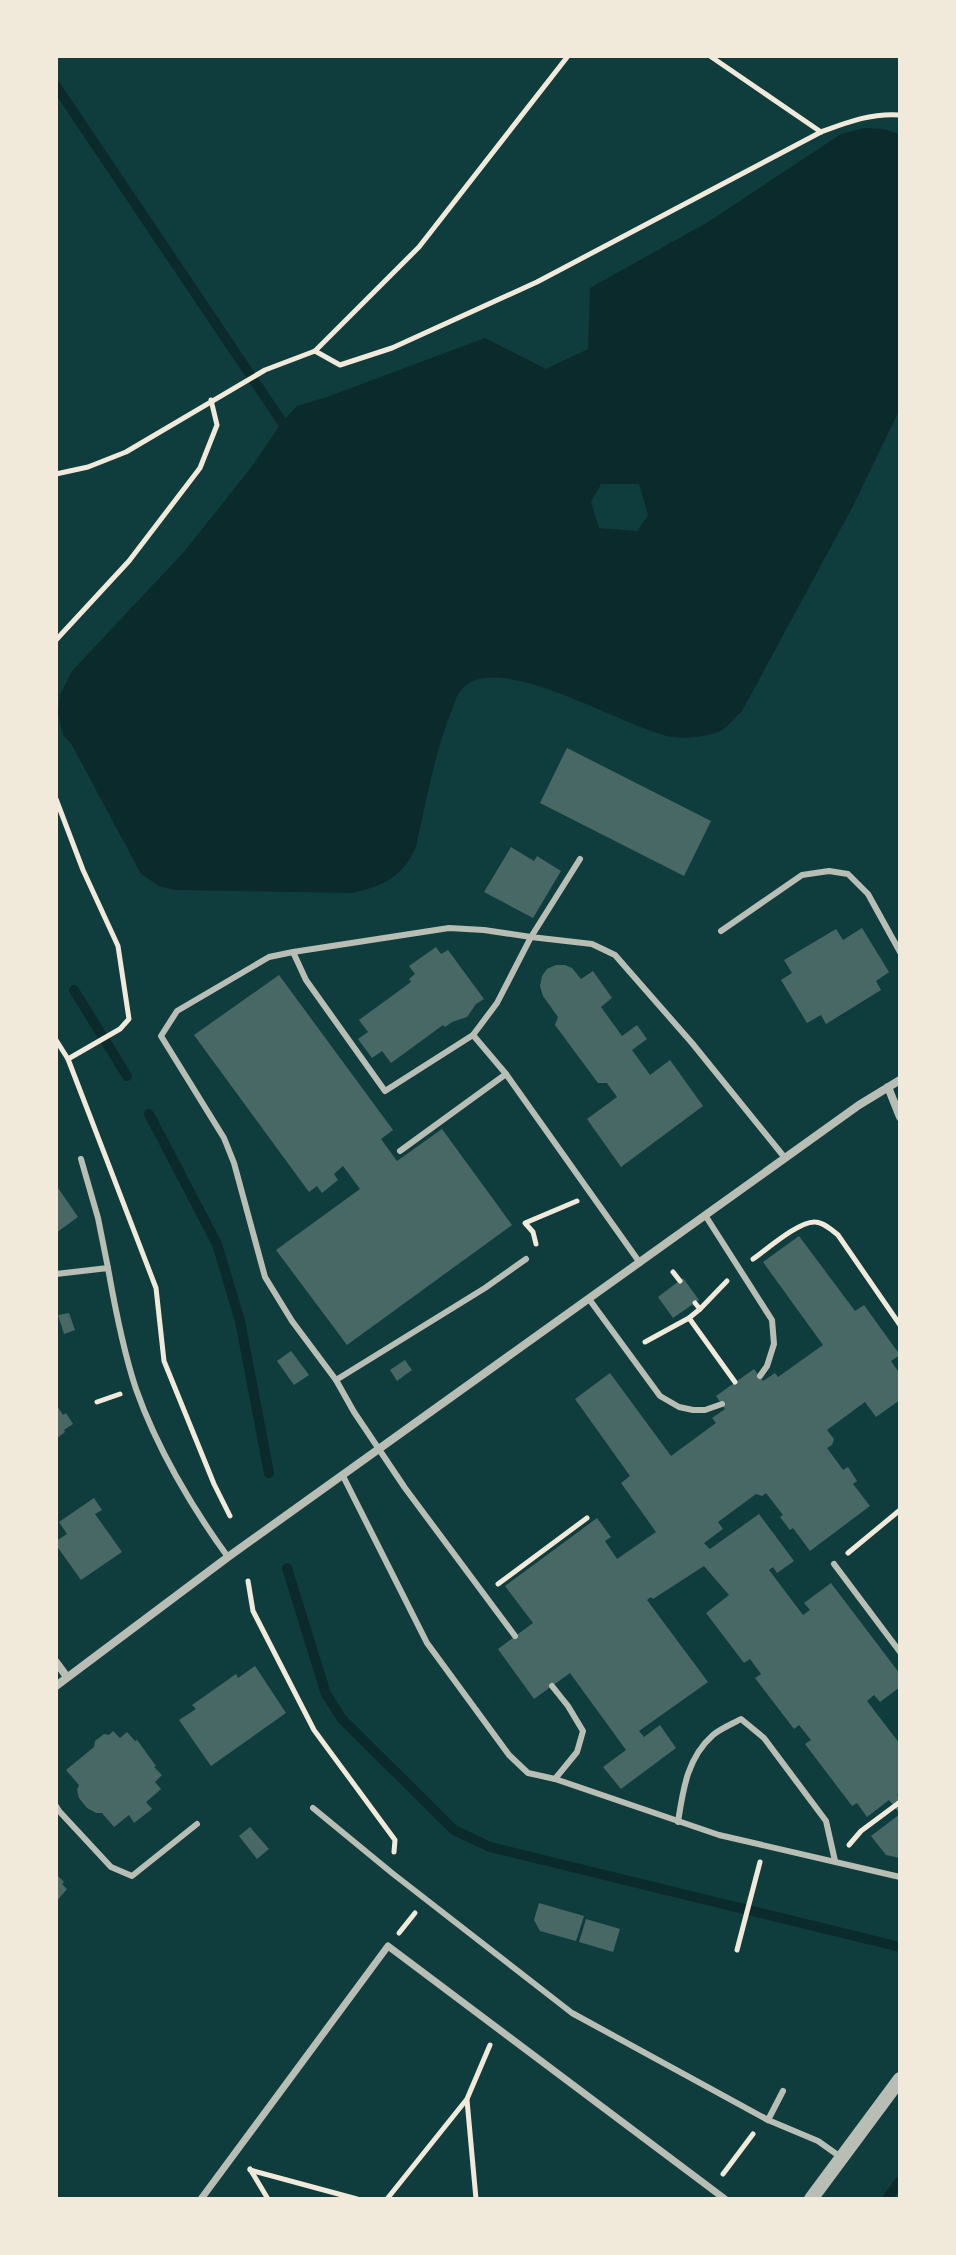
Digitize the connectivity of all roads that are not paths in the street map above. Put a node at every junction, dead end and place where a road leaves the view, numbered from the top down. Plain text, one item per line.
1 (580, 859) dead end
2 (721, 931) dead end
3 (531, 937) junction
4 (293, 952) junction
5 (900, 952) edge
6 (473, 1035) junction
7 (506, 1074) junction
8 (900, 1080) edge
9 (888, 1087) junction
10 (900, 1117) edge
11 (400, 1151) dead end
12 (785, 1158) junction
13 (81, 1159) dead end
14 (705, 1215) junction
15 (526, 1259) road end
16 (640, 1263) junction
17 (108, 1268) junction
18 (56, 1274) edge
19 (589, 1299) junction
20 (760, 1376) dead end
21 (336, 1380) junction
22 (722, 1404) dead end
23 (379, 1449) junction
24 (343, 1476) junction
25 (228, 1557) junction
26 (834, 1564) road end
27 (515, 1636) dead end
28 (900, 1652) edge
29 (56, 1662) edge
30 (67, 1677) junction
31 (56, 1686) edge
32 (552, 1686) dead end
33 (555, 1779) junction
34 (56, 1806) edge
35 (313, 1808) dead end
36 (678, 1822) junction
37 (197, 1824) dead end
38 (835, 1861) junction
39 (900, 1877) edge
40 (900, 2079) edge
41 (783, 2091) dead end
42 (768, 2120) junction
43 (842, 2158) junction
44 (201, 2199) edge
45 (725, 2199) edge
46 (811, 2199) edge

1 - 3 lane
2 - 5 lane
3 - 4 lane
3 - 6 lane
3 - 12 lane
4 - 6 lane
4 - 21 lane
6 - 7 lane
7 - 11 lane
7 - 16 lane
8 - 9 street
9 - 10 street
9 - 12 street
12 - 14 street
13 - 17 lane
14 - 16 street
14 - 20 lane
15 - 21 lane
16 - 19 street
17 - 18 lane
17 - 25 lane
19 - 22 lane
19 - 23 street
21 - 23 lane
23 - 24 street
23 - 27 lane
24 - 25 street
24 - 33 lane
25 - 30 street
26 - 28 lane
29 - 30 street
30 - 31 street
32 - 33 lane
33 - 36 lane
34 - 37 lane
35 - 42 lane
36 - 38 lane
36 - 38 lane
38 - 39 lane
40 - 43 street
41 - 42 lane
42 - 43 lane
43 - 46 street
44 - 45 street

